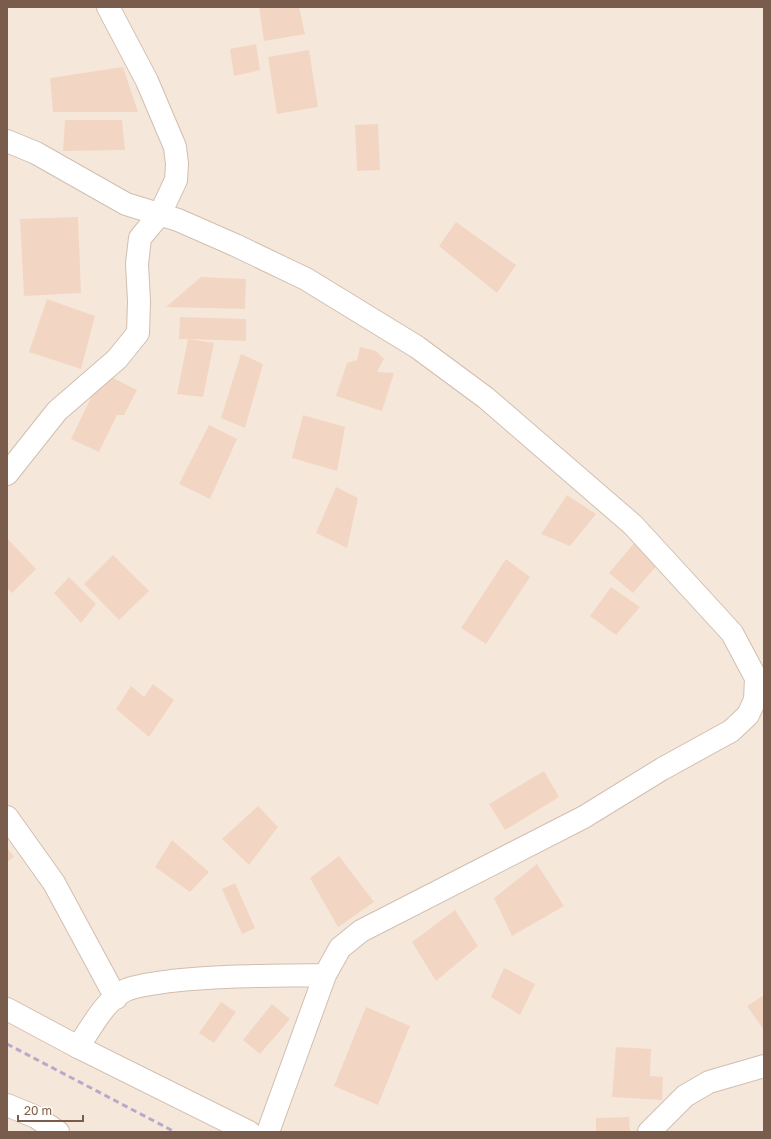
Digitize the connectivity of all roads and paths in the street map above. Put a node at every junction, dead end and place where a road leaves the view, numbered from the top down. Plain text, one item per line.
1 (108, 7) edge
2 (7, 140) edge
3 (160, 214) junction
4 (7, 474) edge
5 (7, 817) edge
6 (325, 975) junction
7 (116, 998) junction
8 (7, 1009) edge
9 (78, 1047) junction
10 (764, 1066) edge
11 (7, 1105) edge
12 (58, 1132) edge
13 (249, 1132) edge
14 (268, 1132) edge
15 (649, 1132) edge

1 - 3 street
2 - 3 street
3 - 4 street
3 - 6 street
5 - 7 street
6 - 7 street
6 - 14 street
7 - 9 street
8 - 9 street
9 - 13 street
10 - 15 street
11 - 12 street

